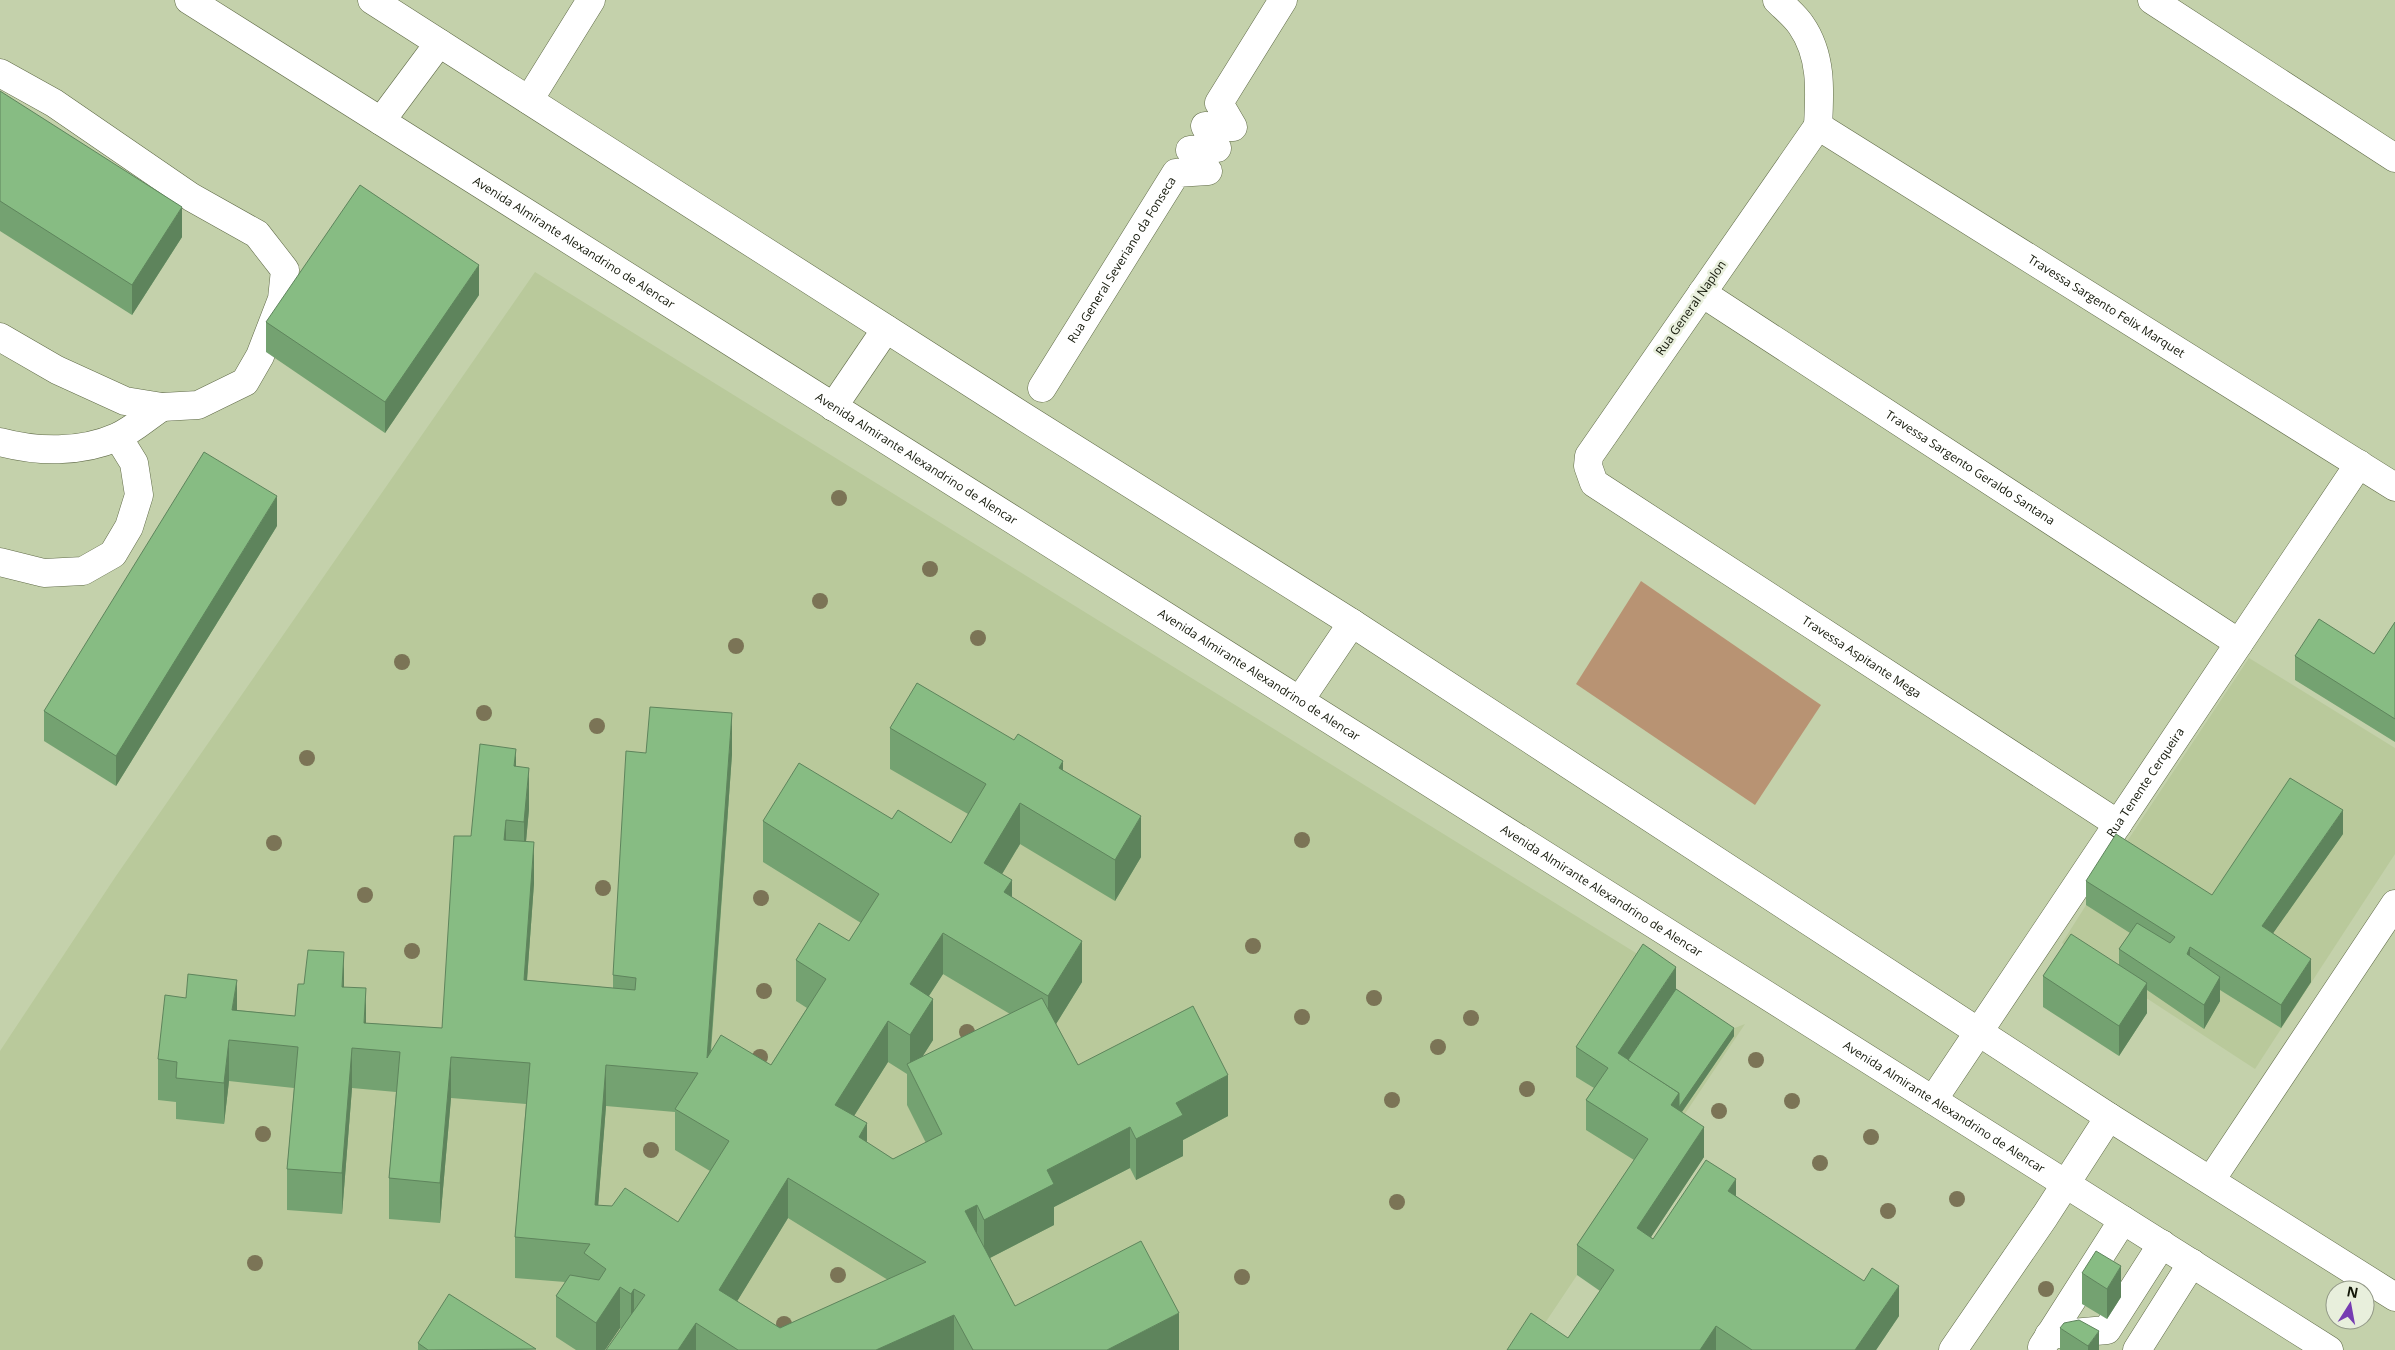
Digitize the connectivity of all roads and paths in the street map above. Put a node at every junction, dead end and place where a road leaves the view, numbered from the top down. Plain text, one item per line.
1 (189, 0) edge
2 (372, 0) edge
3 (591, 0) edge
4 (1283, 0) edge
5 (1777, 0) edge
6 (2152, 0) edge
7 (439, 43) junction
8 (0, 73) edge
9 (530, 100) junction
10 (381, 121) junction
11 (1818, 126) junction
12 (2395, 158) edge
13 (1702, 293) junction
14 (886, 328) junction
15 (0, 337) edge
16 (1042, 388) dead end
17 (162, 407) junction
18 (833, 407) junction
19 (118, 437) junction
20 (0, 442) edge
21 (2359, 464) junction
22 (2395, 487) edge
23 (1606, 490) joint
24 (0, 562) edge
25 (1352, 623) junction
26 (2238, 643) junction
27 (1300, 700) junction
28 (2118, 824) junction
29 (2395, 904) edge
30 (1978, 1032) junction
31 (1933, 1100) junction
32 (2109, 1117) junction
33 (2211, 1180) junction
34 (2066, 1183) junction
35 (2123, 1220) junction
36 (2162, 1244) junction
37 (2192, 1263) junction
38 (2395, 1297) edge
39 (2044, 1343) edge
40 (1953, 1350) edge
41 (2137, 1350) edge
42 (2329, 1350) edge

1 - 10 street, Avenida Almirante Alexandrino de Alencar
2 - 7 street
3 - 9 street
4 - 16 street, Rua General Severiano da Fonseca
5 - 11 street
6 - 12 street
7 - 9 street
7 - 10 street
8 - 17 street
9 - 14 street
10 - 18 street, Avenida Almirante Alexandrino de Alencar
11 - 13 street, Rua General Naplon
11 - 21 street, Travessa Sargento Felix Marquet
13 - 23 street, Rua General Naplon
13 - 26 street, Travessa Sargento Geraldo Santana
14 - 18 street
14 - 25 street
15 - 17 street
17 - 19 street
18 - 27 street, Avenida Almirante Alexandrino de Alencar
19 - 20 street
19 - 24 street
21 - 22 street, Travessa Sargento Felix Marquet
21 - 26 street, Rua Tenente Cerqueira
23 - 28 street, Travessa Aspitante Mega
25 - 27 street
25 - 30 street
26 - 28 street, Rua Tenente Cerqueira
27 - 31 street, Avenida Almirante Alexandrino de Alencar
28 - 30 street, Rua Tenente Cerqueira
29 - 33 street
30 - 31 street, Rua Tenente Cerqueira
30 - 32 street
31 - 34 street, Avenida Almirante Alexandrino de Alencar
32 - 33 street
32 - 34 street
33 - 38 street
34 - 35 street, Avenida Almirante Alexandrino de Alencar
34 - 40 street
35 - 36 street, Avenida Almirante Alexandrino de Alencar
35 - 39 street
36 - 37 street, Avenida Almirante Alexandrino de Alencar
36 - 39 street
37 - 41 street
37 - 42 street, Avenida Almirante Alexandrino de Alencar

